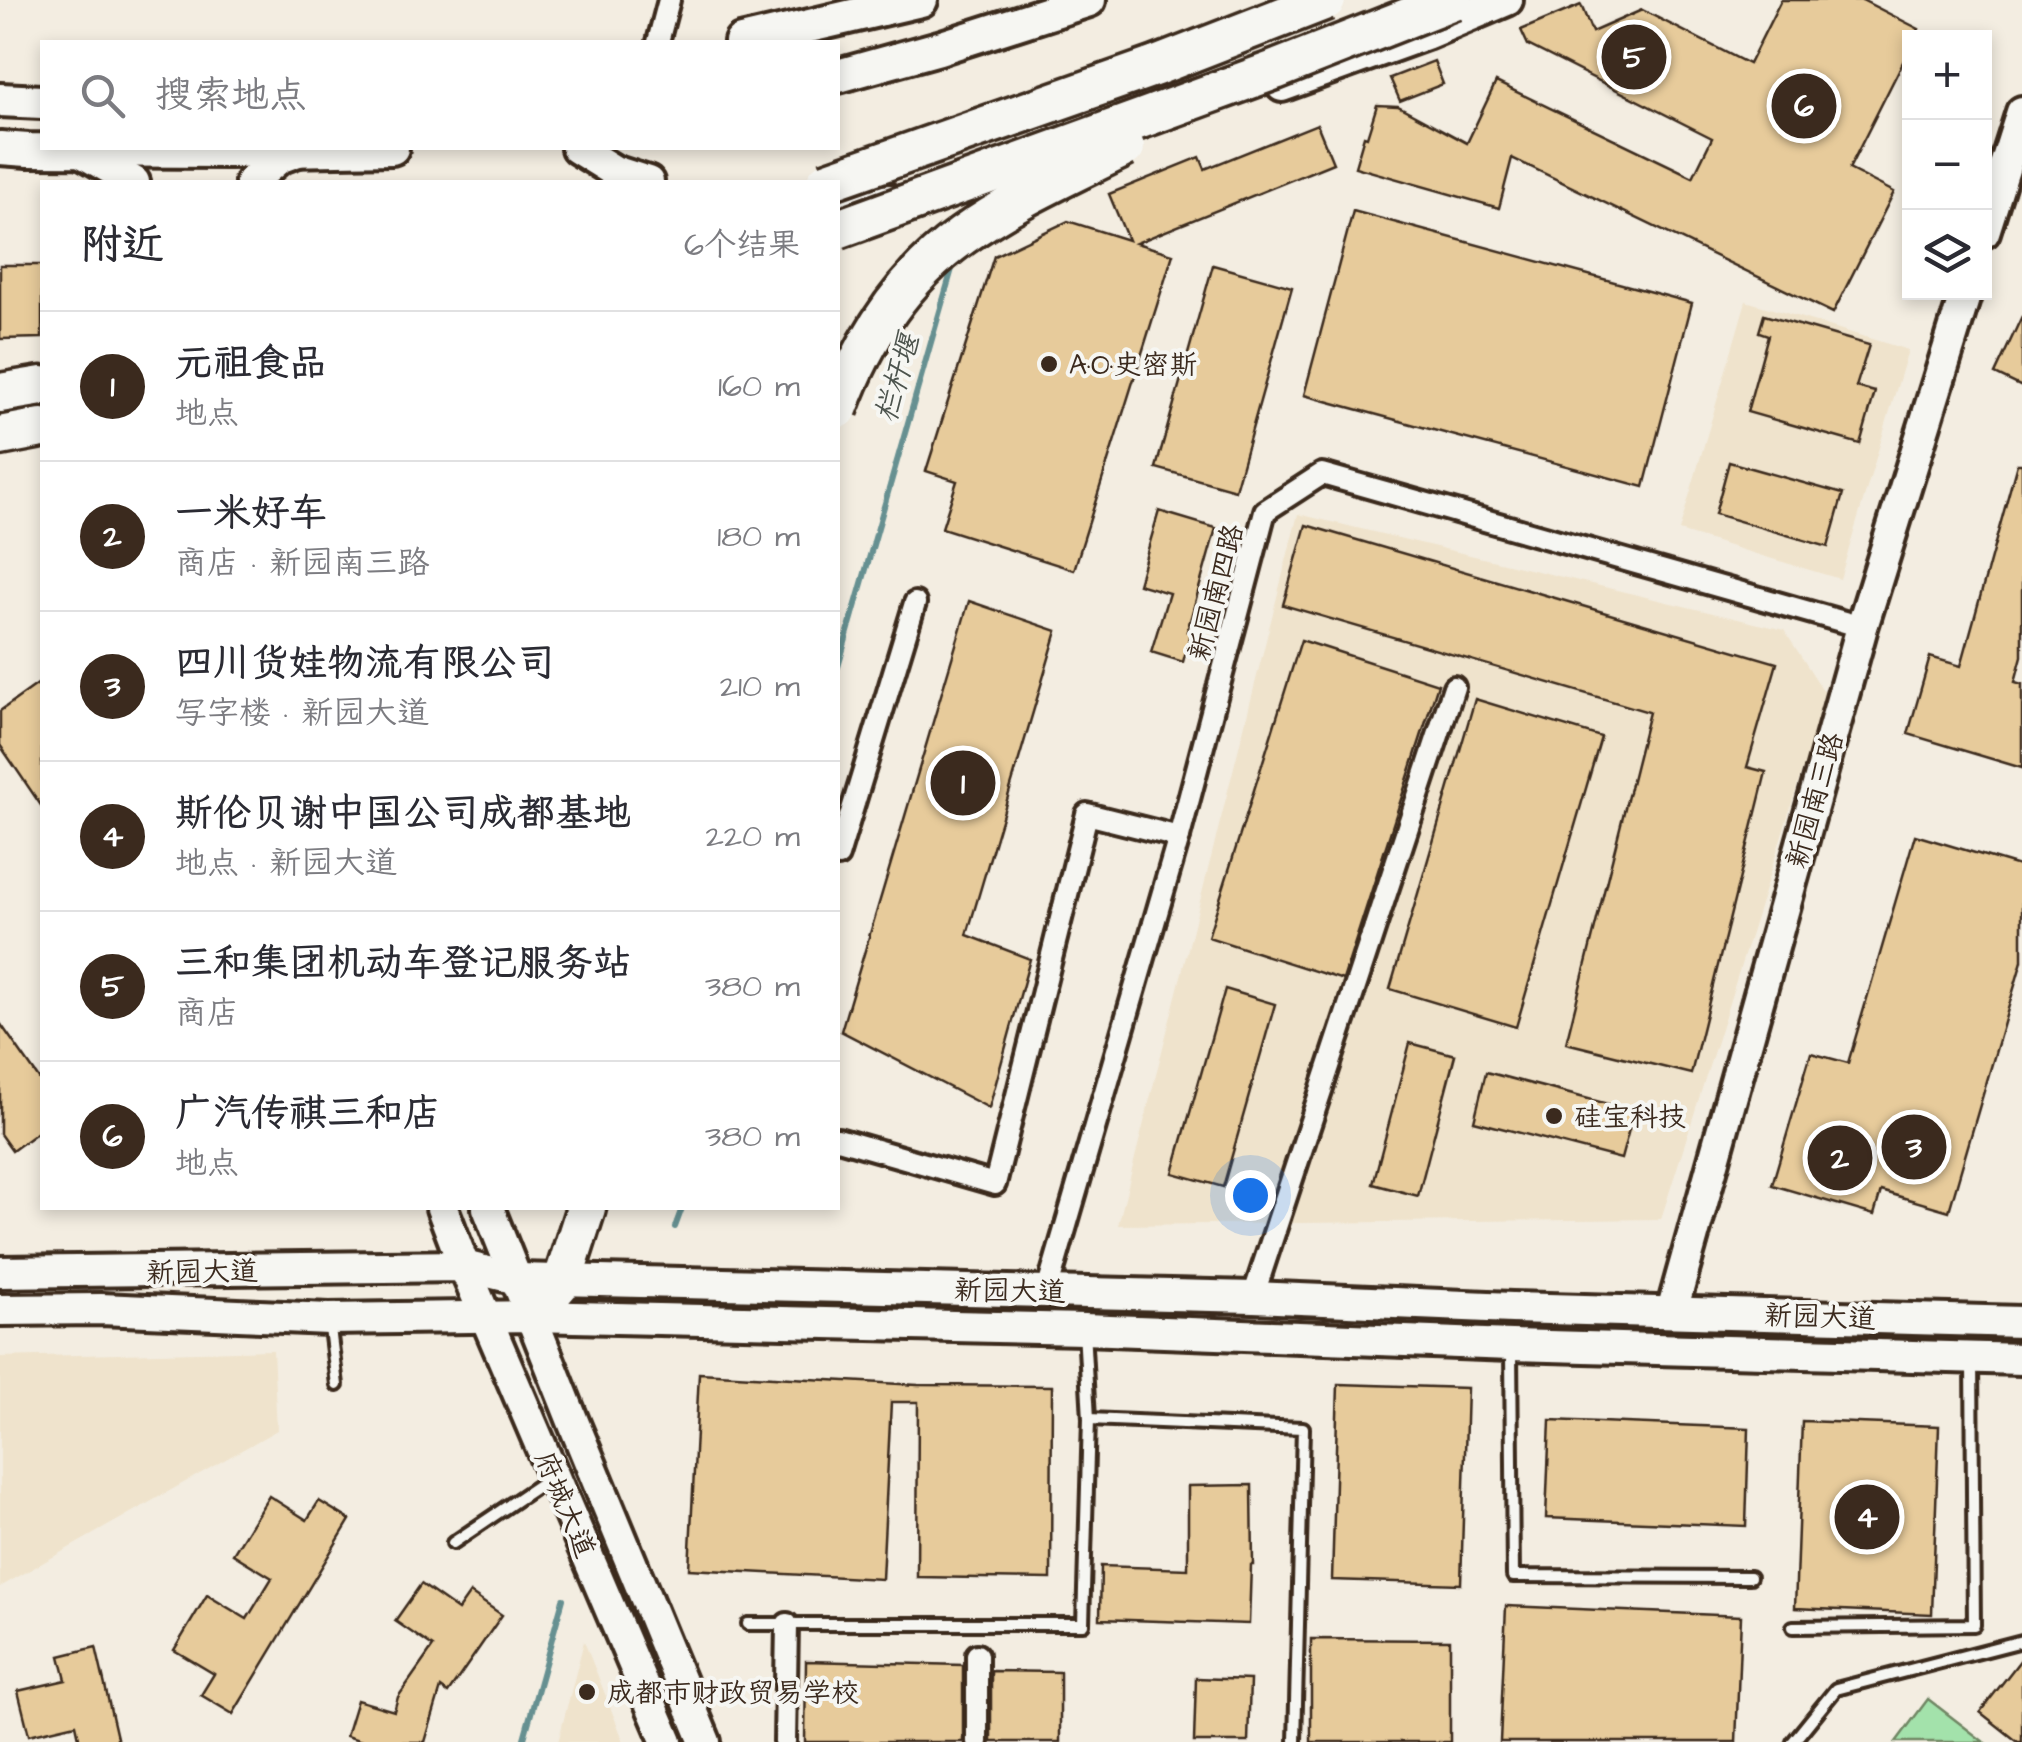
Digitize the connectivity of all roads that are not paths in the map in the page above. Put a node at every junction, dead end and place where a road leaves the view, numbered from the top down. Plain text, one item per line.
1 (668, 0) edge
2 (921, 0) edge
3 (1088, 0) edge
4 (1326, 0) edge
5 (1452, 0) edge
6 (1508, 0) edge
7 (658, 40) edge
8 (751, 40) edge
9 (1275, 70) junction
10 (840, 75) edge
11 (0, 100) edge
12 (40, 102) edge
13 (2022, 112) edge
14 (0, 148) edge
15 (40, 150) edge
16 (53, 150) edge
17 (301, 150) joint
18 (580, 150) edge
19 (80, 151) junction
20 (132, 180) edge
21 (253, 180) edge
22 (642, 180) edge
23 (832, 180) edge
24 (840, 204) edge
25 (1991, 210) edge
26 (840, 227) edge
27 (1964, 300) edge
28 (40, 386) edge
29 (0, 393) edge
30 (840, 404) edge
31 (40, 428) edge
32 (0, 436) edge
33 (915, 603) dead end
34 (1862, 627) junction
35 (1454, 687) dead end
36 (1179, 837) junction
37 (840, 849) edge
38 (840, 1140) edge
39 (443, 1210) edge
40 (489, 1210) edge
41 (585, 1210) edge
42 (464, 1266) junction
43 (0, 1272) edge
44 (517, 1279) junction
45 (564, 1280) junction
46 (1047, 1291) junction
47 (1253, 1297) junction
48 (0, 1310) edge
49 (1672, 1311) junction
50 (486, 1316) junction
51 (532, 1316) junction
52 (329, 1320) junction
53 (2022, 1322) edge
54 (1084, 1329) junction
55 (1512, 1345) junction
56 (1972, 1358) junction
57 (2022, 1359) edge
58 (337, 1385) dead end
59 (1089, 1420) junction
60 (554, 1476) junction
61 (453, 1543) dead end
62 (1750, 1577) dead end
63 (748, 1624) dead end
64 (787, 1624) junction
65 (1793, 1627) dead end
66 (2022, 1640) edge
67 (977, 1655) dead end
68 (667, 1742) edge
69 (705, 1742) edge
70 (785, 1742) edge
71 (977, 1742) edge
72 (1295, 1742) edge
73 (1793, 1742) edge

1 - 7 street
2 - 8 main road
3 - 10 main road
4 - 23 highway, bridge
5 - 9 highway, bridge
6 - 24 street
9 - 26 highway, bridge
9 - 30 highway, bridge
11 - 12 main road
13 - 25 street
14 - 15 main road
16 - 19 main road
17 - 19 main road
17 - 21 street
18 - 22 street
19 - 20 street
27 - 34 street, 新园南三路
28 - 29 highway
31 - 32 highway
33 - 37 street
34 - 36 street, 新园南四路
34 - 49 street, 新园南三路
35 - 47 street
36 - 38 street
36 - 46 street, 新园南四路
39 - 42 street, 府城大道
40 - 44 street, 府城大道
41 - 45 highway
42 - 43 street, 新园大道
42 - 44 street, 新园大道
42 - 50 street, 府城大道
44 - 45 street, 新园大道
44 - 51 street, 府城大道
45 - 46 street, 新园大道
45 - 51 highway
46 - 47 street, 新园大道
47 - 49 street, 新园大道
48 - 52 street, 新园大道
49 - 53 street, 新园大道
50 - 51 street, 新园大道
50 - 52 street, 新园大道
50 - 60 street, 府城大道
51 - 54 street, 新园大道
51 - 69 street, 府城大道
52 - 58 lane
54 - 55 street, 新园大道
54 - 59 lane
55 - 56 street, 新园大道
55 - 62 lane
56 - 57 street, 新园大道
56 - 65 lane
59 - 64 lane
59 - 72 lane
60 - 61 lane
60 - 68 street, 府城大道
63 - 64 lane
64 - 70 street
66 - 73 lane
67 - 71 street

